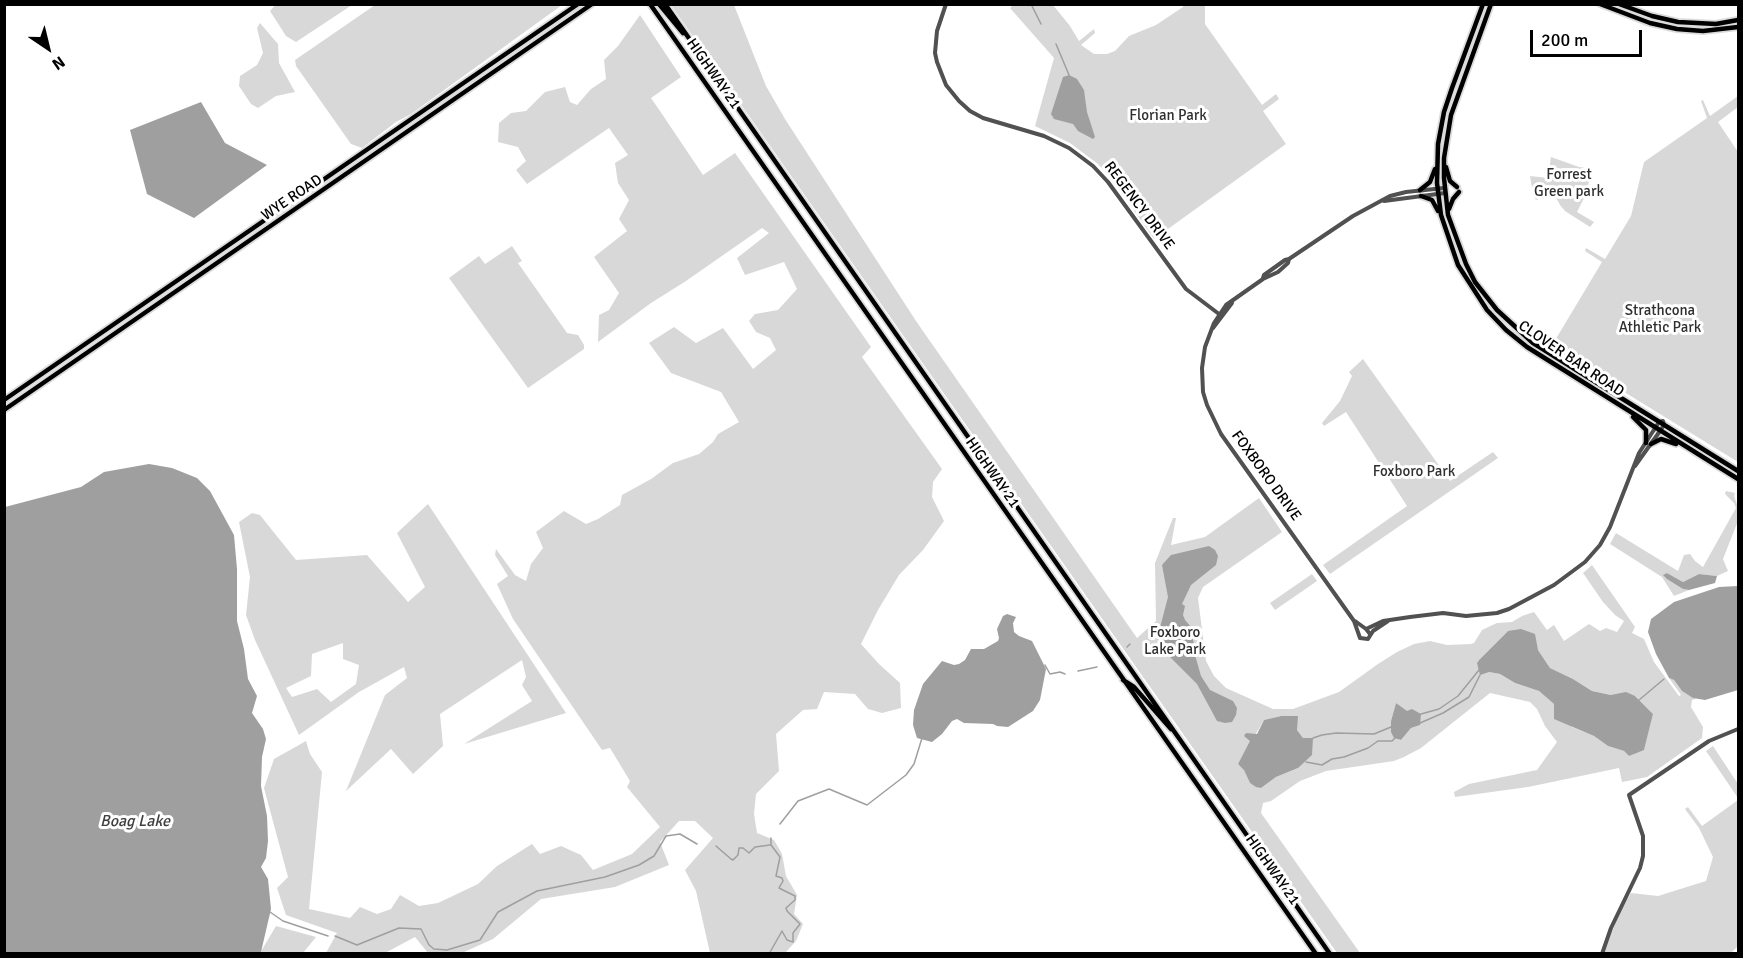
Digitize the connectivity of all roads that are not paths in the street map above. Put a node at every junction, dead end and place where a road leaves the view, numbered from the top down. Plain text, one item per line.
1 (578, 4) edge
2 (592, 4) edge
3 (650, 4) edge
4 (658, 4) edge
5 (665, 4) edge
6 (946, 4) edge
7 (1483, 4) edge
8 (1600, 4) edge
9 (1619, 4) edge
10 (1491, 5) edge
11 (1738, 20) edge
12 (1738, 28) edge
13 (691, 41) junction
14 (1444, 158) junction
15 (1437, 160) junction
16 (1445, 190) junction
17 (1438, 191) junction
18 (1421, 193) junction
19 (1441, 215) junction
20 (1448, 215) junction
21 (1234, 300) junction
22 (1219, 314) junction
23 (1211, 331) junction
24 (4, 400) edge
25 (4, 410) edge
26 (1627, 410) junction
27 (1662, 423) junction
28 (1658, 429) junction
29 (1648, 443) junction
30 (1683, 446) junction
31 (1738, 471) edge
32 (1738, 479) edge
33 (1354, 621) junction
34 (1388, 621) junction
35 (1365, 629) junction
36 (1359, 632) junction
37 (1370, 634) junction
38 (1123, 680) junction
39 (1738, 729) edge
40 (1179, 738) junction
41 (1316, 954) edge
42 (1330, 954) edge
43 (1602, 954) edge

1 - 24 main road, WYE ROAD
2 - 25 main road, WYE ROAD
3 - 38 main road, HIGHWAY 21
4 - 13 main road
5 - 13 main road, HIGHWAY 21
6 - 22 street, REGENCY DRIVE
7 - 15 main road, CLOVER BAR ROAD
8 - 12 main road
9 - 11 main road
10 - 14 main road, CLOVER BAR ROAD
13 - 40 main road, HIGHWAY 21
14 - 16 main road, CLOVER BAR ROAD
14 - 20 main road
15 - 17 main road, CLOVER BAR ROAD
15 - 18 main road
16 - 17 street, FOXBORO DRIVE
16 - 20 main road, CLOVER BAR ROAD
17 - 18 street, FOXBORO DRIVE
17 - 19 main road, CLOVER BAR ROAD
18 - 19 main road
18 - 21 street, FOXBORO DRIVE
19 - 26 main road, CLOVER BAR ROAD
20 - 27 main road, CLOVER BAR ROAD
21 - 22 street, FOXBORO DRIVE
21 - 23 street, FOXBORO DRIVE
22 - 23 street, FOXBORO DRIVE
23 - 33 street, FOXBORO DRIVE
26 - 28 main road, CLOVER BAR ROAD
26 - 29 main road
27 - 28 street
27 - 31 main road, CLOVER BAR ROAD
28 - 29 street
28 - 30 main road, CLOVER BAR ROAD
29 - 30 main road
29 - 34 street
30 - 32 main road, CLOVER BAR ROAD
33 - 35 street, FOXBORO DRIVE
33 - 36 street, FOXBORO DRIVE
34 - 35 street
34 - 37 street
35 - 36 street
35 - 37 street, FOXBORO DRIVE
36 - 37 street
38 - 40 main road
38 - 41 main road, HIGHWAY 21
39 - 43 street
40 - 42 main road, HIGHWAY 21

